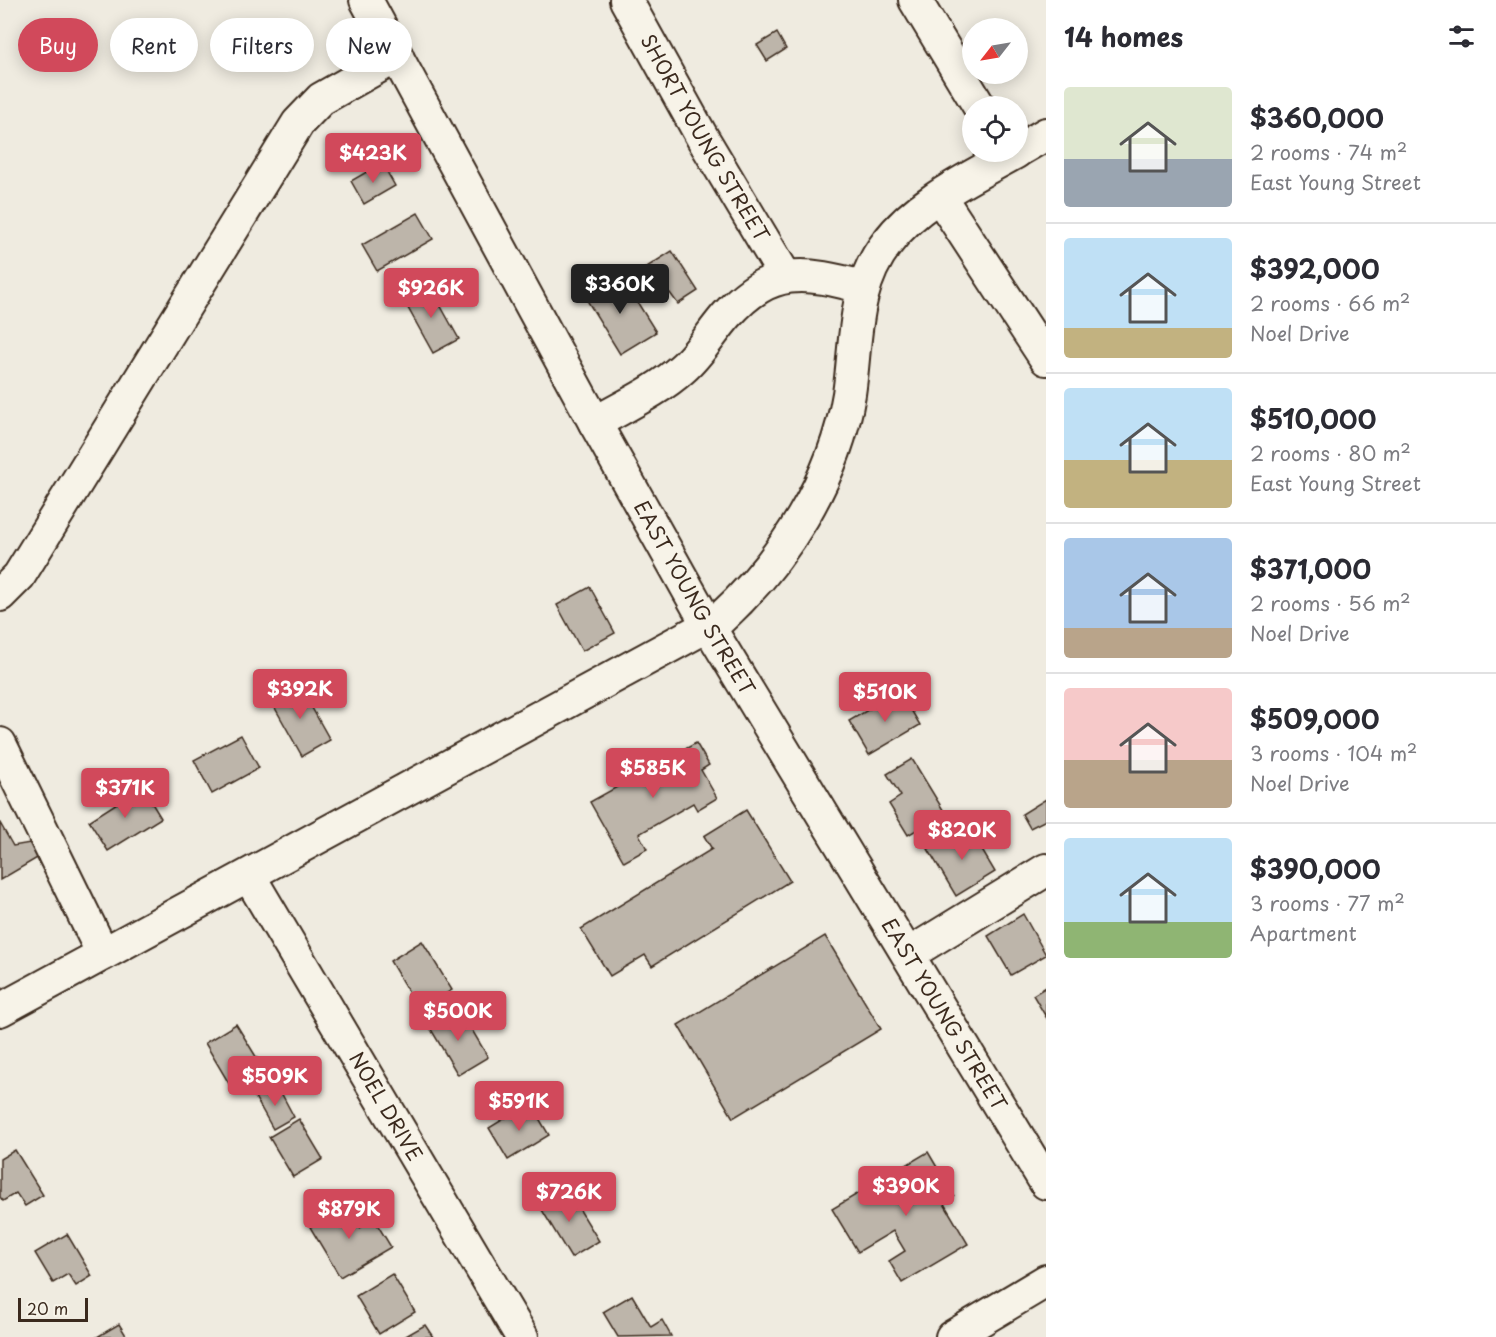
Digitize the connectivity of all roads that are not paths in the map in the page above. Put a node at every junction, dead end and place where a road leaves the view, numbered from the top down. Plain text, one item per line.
1 (366, 0) edge
2 (626, 0) edge
3 (915, 0) edge
4 (376, 18) edge
5 (369, 72) edge
6 (406, 72) edge
7 (973, 96) edge
8 (1046, 134) edge
9 (1028, 144) edge
10 (996, 162) edge
11 (940, 197) junction
12 (785, 276) junction
13 (863, 287) junction
14 (1046, 359) edge
15 (595, 423) junction
16 (0, 595) edge
17 (709, 627) junction
18 (0, 744) edge
19 (1046, 870) edge
20 (249, 876) junction
21 (104, 954) junction
22 (909, 954) junction
23 (0, 1010) edge
24 (1041, 1164) edge
25 (1046, 1281) edge
26 (522, 1337) edge
27 (952, 1337) edge

1 - 4 street, EAST YOUNG STREET
2 - 12 street, SHORT YOUNG STREET
3 - 7 street
5 - 16 street
6 - 15 street, EAST YOUNG STREET
8 - 9 street
10 - 11 street
11 - 13 street
11 - 14 street
12 - 13 street
12 - 15 street
13 - 17 street
15 - 17 street, EAST YOUNG STREET
17 - 20 street
17 - 22 street, EAST YOUNG STREET
18 - 21 street
19 - 22 street
20 - 21 street
20 - 26 street, NOEL DRIVE
21 - 23 street
22 - 24 street, EAST YOUNG STREET
25 - 27 street

